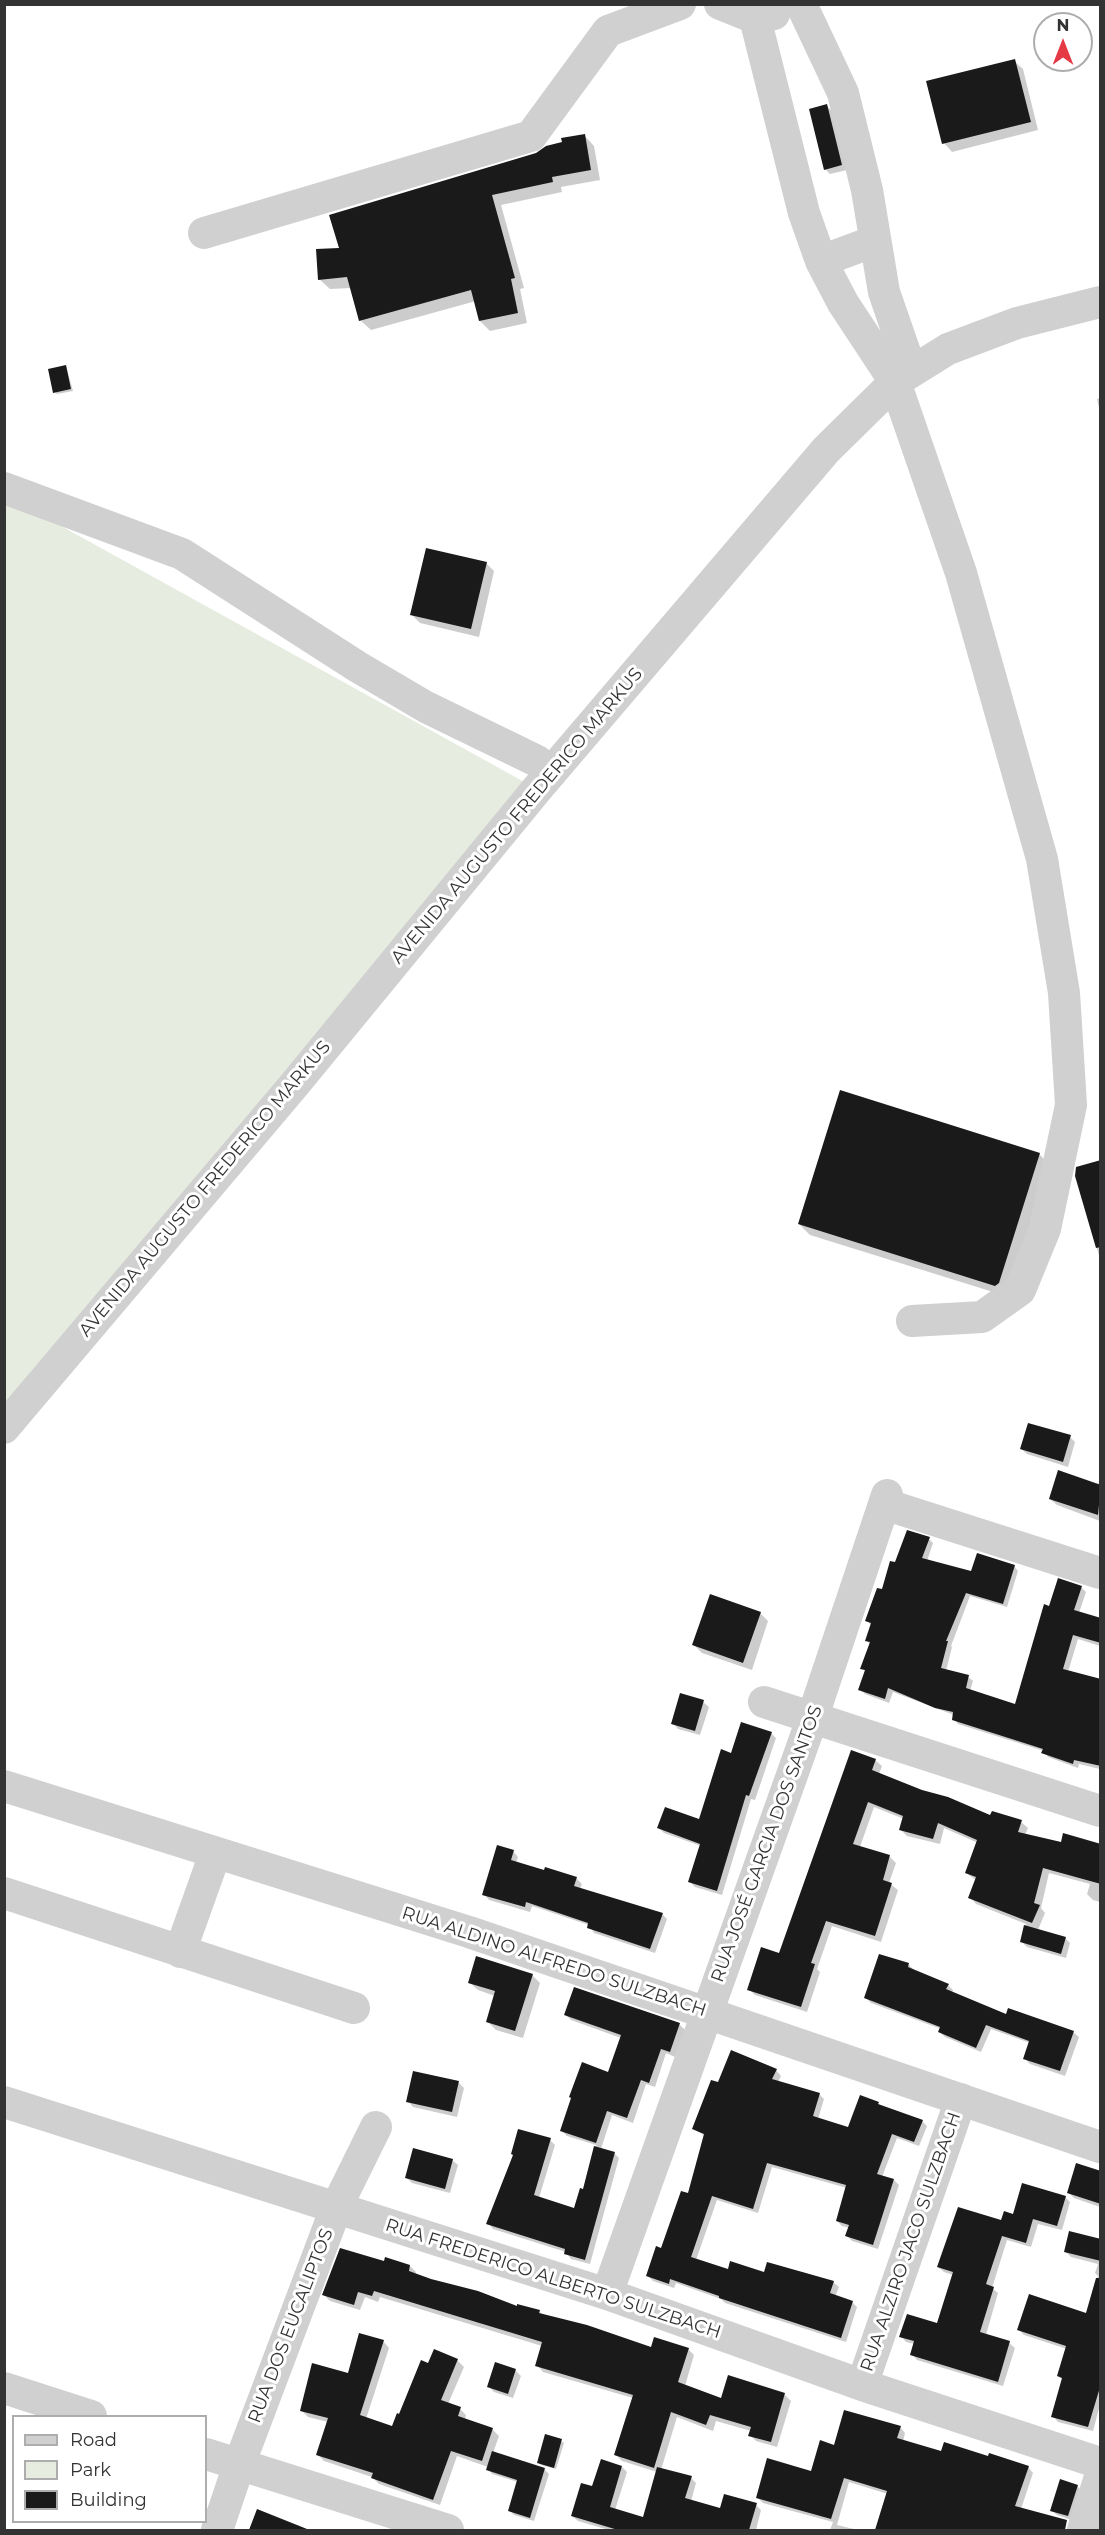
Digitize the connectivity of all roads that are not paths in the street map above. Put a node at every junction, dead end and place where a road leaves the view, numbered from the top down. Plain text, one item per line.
1 (680, 4) edge
2 (720, 4) edge
3 (803, 6) edge
4 (759, 11) edge
5 (204, 232) dead end
6 (875, 241) junction
7 (821, 261) junction
8 (1101, 302) edge
9 (903, 376) junction
10 (4, 488) edge
11 (551, 773) junction
12 (912, 1321) dead end
13 (4, 1428) edge
14 (1101, 1573) edge
15 (764, 1702) dead end
16 (812, 1719) junction
17 (4, 1786) edge
18 (1101, 1811) edge
19 (215, 1854) junction
20 (4, 1893) edge
21 (180, 1952) junction
22 (354, 2008) dead end
23 (707, 2012) junction
24 (961, 2099) junction
25 (4, 2102) edge
26 (376, 2127) dead end
27 (1101, 2147) edge
28 (336, 2208) junction
29 (607, 2294) junction
30 (862, 2385) junction
31 (4, 2388) edge
32 (88, 2415) edge
33 (207, 2454) edge
34 (1101, 2463) edge
35 (239, 2465) junction
36 (1101, 2477) edge
37 (217, 2530) edge
38 (448, 2530) edge
39 (1083, 2530) edge

1 - 5 street
2 - 4 street
3 - 4 street
3 - 6 street
4 - 7 street
6 - 7 street
6 - 9 street
7 - 9 street
8 - 9 street, AVENIDA AUGUSTO FREDERICO MARKUS
9 - 11 street, AVENIDA AUGUSTO FREDERICO MARKUS
9 - 12 street
10 - 11 street
11 - 13 street, AVENIDA AUGUSTO FREDERICO MARKUS
14 - 16 street, RUA JOSÉ GARCIA DOS SANTOS
15 - 16 street
16 - 18 street
16 - 23 street, RUA JOSÉ GARCIA DOS SANTOS
17 - 19 street, RUA ALDINO ALFREDO SULZBACH
19 - 21 street
19 - 23 street, RUA ALDINO ALFREDO SULZBACH
20 - 21 street
21 - 22 street
23 - 24 street, RUA ALDINO ALFREDO SULZBACH
23 - 29 street, RUA JOSÉ GARCIA DOS SANTOS
24 - 27 street, RUA ALDINO ALFREDO SULZBACH
24 - 30 street, RUA ALZIRO JACO SULZBACH
25 - 28 street, RUA FREDERICO ALBERTO SULZBACH
26 - 28 street, RUA DOS EUCALIPTOS
28 - 29 street, RUA FREDERICO ALBERTO SULZBACH
28 - 35 street, RUA DOS EUCALIPTOS
29 - 30 street, RUA FREDERICO ALBERTO SULZBACH
30 - 34 street, RUA FREDERICO ALBERTO SULZBACH
31 - 32 street
33 - 35 street
35 - 37 street, RUA DOS EUCALIPTOS
35 - 38 street
36 - 39 street

